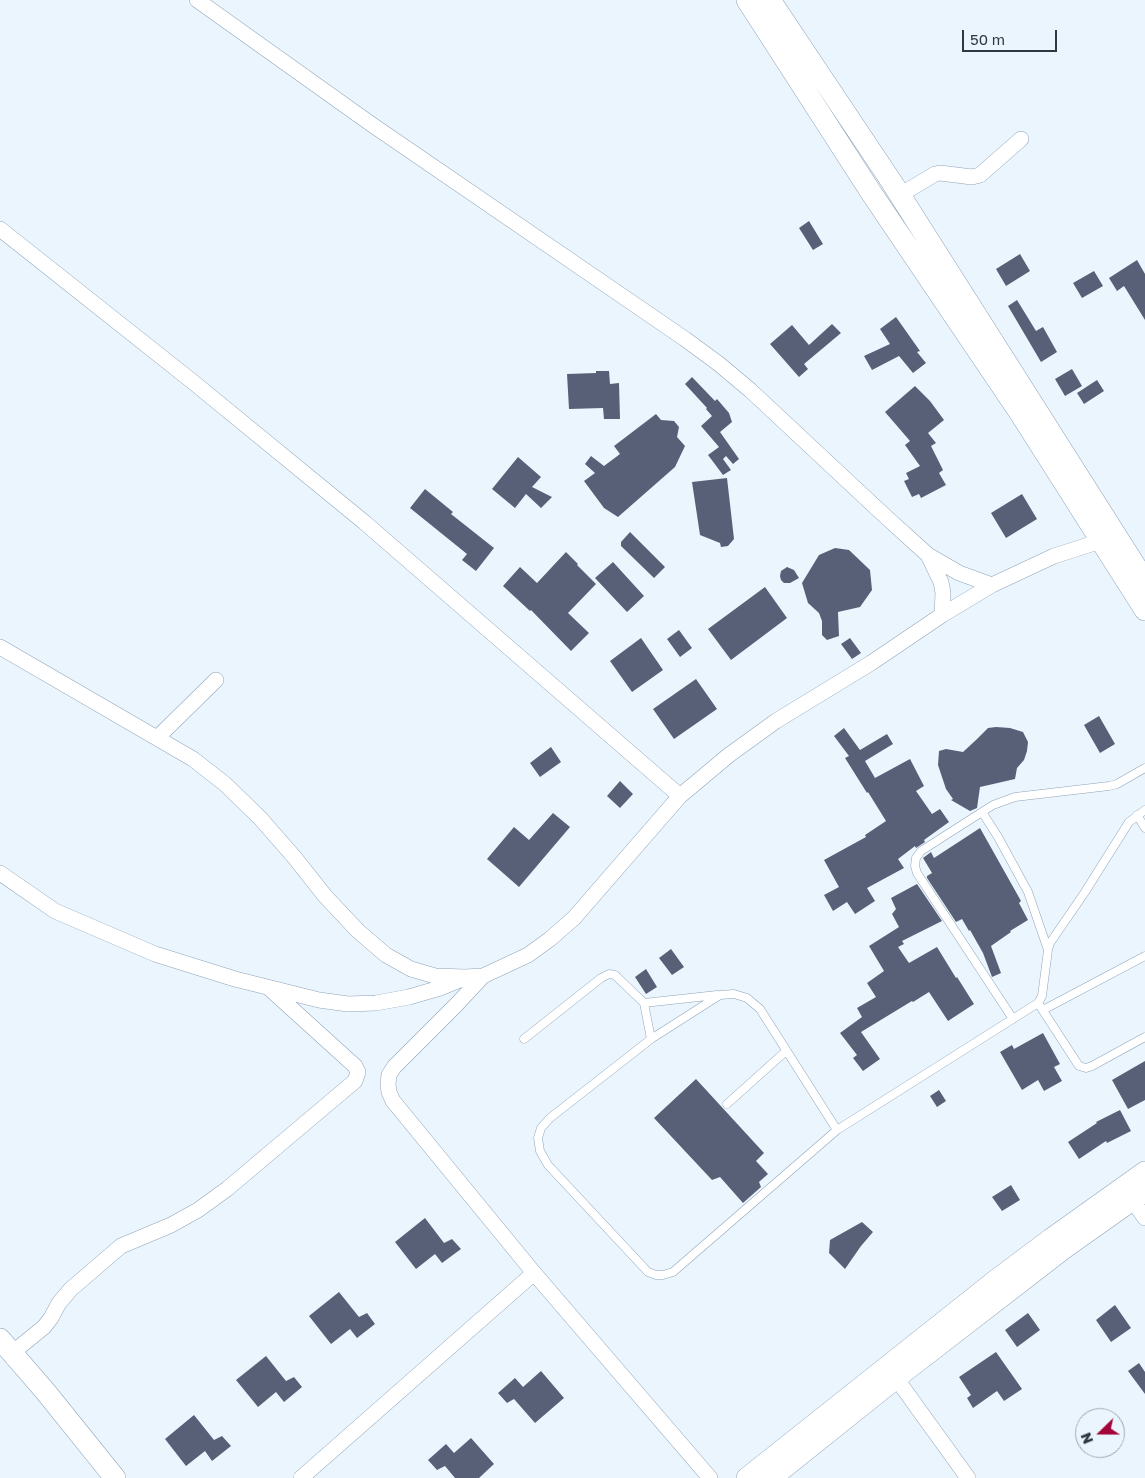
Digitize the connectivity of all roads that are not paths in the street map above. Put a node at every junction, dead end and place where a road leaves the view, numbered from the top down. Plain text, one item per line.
1 (197, 0) edge
2 (747, 0) edge
3 (770, 0) edge
4 (1021, 139) dead end
5 (900, 194) junction
6 (0, 229) edge
7 (1101, 541) junction
8 (928, 555) junction
9 (1145, 582) edge
10 (992, 585) junction
11 (1145, 610) edge
12 (942, 615) junction
13 (0, 648) edge
14 (216, 680) dead end
15 (157, 738) junction
16 (1145, 768) edge
17 (680, 796) junction
18 (1145, 810) edge
19 (982, 812) junction
20 (1138, 815) junction
21 (1145, 828) edge
22 (0, 873) edge
23 (1048, 950) junction
24 (1145, 956) edge
25 (483, 976) junction
26 (465, 977) junction
27 (270, 989) junction
28 (720, 995) junction
29 (644, 1003) junction
30 (1038, 1003) junction
31 (1043, 1010) junction
32 (1013, 1019) junction
33 (1145, 1037) edge
34 (524, 1039) dead end
35 (651, 1039) junction
36 (786, 1050) junction
37 (727, 1104) dead end
38 (837, 1130) junction
39 (1145, 1172) edge
40 (1139, 1196) edge
41 (1145, 1218) edge
42 (534, 1273) junction
43 (4, 1350) edge
44 (896, 1378) junction
45 (98, 1478) edge
46 (115, 1478) edge
47 (301, 1478) edge
48 (710, 1478) edge
49 (747, 1478) edge
50 (771, 1478) edge
51 (968, 1478) edge

1 - 8 street
2 - 7 main road
3 - 5 main road
4 - 5 street
5 - 9 main road
6 - 17 street
7 - 10 street
7 - 11 main road
8 - 10 street
8 - 12 street
10 - 12 street
12 - 17 street
13 - 15 street
14 - 15 street
15 - 26 street
16 - 19 lane
17 - 25 street
18 - 20 lane
19 - 23 lane
19 - 32 lane
20 - 21 lane
20 - 23 lane
22 - 27 street
23 - 30 lane
24 - 31 lane
25 - 26 street
25 - 42 street
26 - 27 street
27 - 43 street
28 - 29 lane
28 - 35 lane
28 - 36 lane
29 - 34 lane
29 - 35 lane
30 - 31 lane
30 - 32 lane
31 - 33 lane
32 - 38 lane
35 - 38 lane
36 - 37 lane
36 - 38 lane
39 - 49 main road
40 - 41 street
40 - 44 main road
42 - 47 street
42 - 48 street
43 - 45 main road
43 - 46 main road
44 - 50 main road
44 - 51 street

